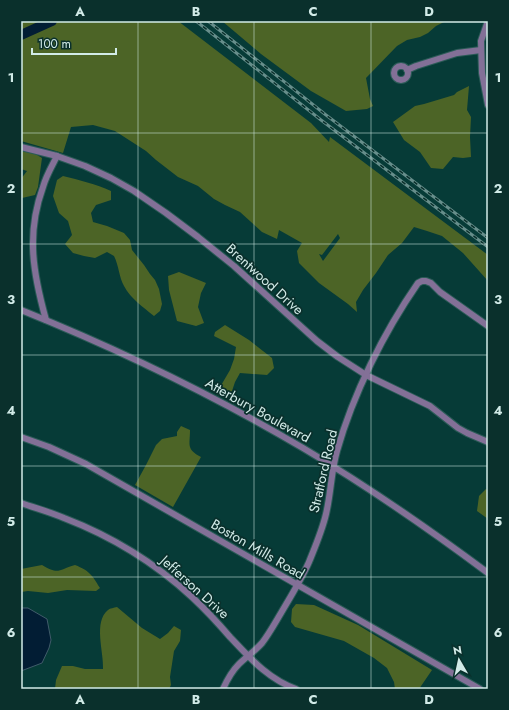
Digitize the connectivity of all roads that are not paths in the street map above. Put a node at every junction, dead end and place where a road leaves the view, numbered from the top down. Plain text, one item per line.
1 (488, 21) edge
2 (481, 50) junction
3 (407, 70) dead end
4 (488, 106) edge
5 (21, 147) edge
6 (57, 156) junction
7 (21, 310) edge
8 (46, 320) junction
9 (488, 326) edge
10 (366, 375) junction
11 (21, 437) edge
12 (488, 442) edge
13 (334, 467) junction
14 (21, 504) edge
15 (488, 574) edge
16 (297, 585) junction
17 (248, 656) junction
18 (223, 689) edge
19 (296, 689) edge
20 (480, 689) edge

1 - 2 street
2 - 3 street
2 - 4 street
5 - 6 street, Brentwood Drive
6 - 8 street
6 - 10 street, Brentwood Drive
7 - 8 street, Atterbury Boulevard
8 - 13 street, Atterbury Boulevard
9 - 10 street, Stratford Road
10 - 12 street, Brentwood Drive
10 - 13 street, Stratford Road
11 - 16 street, Boston Mills Road
13 - 15 street, Atterbury Boulevard
13 - 16 street, Stratford Road
14 - 17 street, Jefferson Drive
16 - 17 street, Stratford Road
16 - 20 street, Boston Mills Road
17 - 18 street, Stratford Road
17 - 19 street, Jefferson Drive

